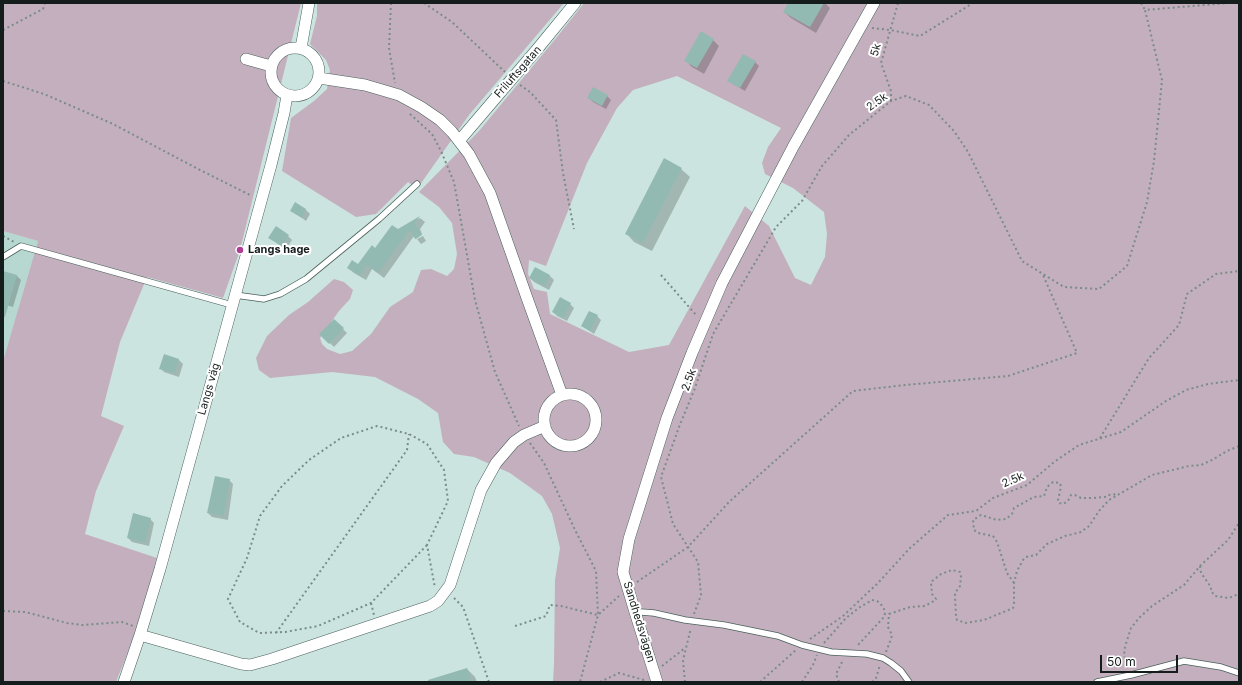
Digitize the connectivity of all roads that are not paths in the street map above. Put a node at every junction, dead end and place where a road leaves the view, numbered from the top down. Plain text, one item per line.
1 (309, 3) edge
2 (575, 3) edge
3 (874, 3) edge
4 (301, 48) junction
5 (246, 59) dead end
6 (271, 66) junction
7 (319, 78) junction
8 (287, 95) junction
9 (460, 141) junction
10 (417, 184) dead end
11 (3, 257) edge
12 (234, 300) junction
13 (562, 395) junction
14 (545, 426) junction
15 (635, 612) junction
16 (141, 632) junction
17 (1239, 672) edge
18 (124, 682) edge
19 (657, 682) edge
20 (909, 682) edge
21 (1096, 682) edge

1 - 4 street
2 - 9 street, Friluftsgatan
3 - 15 street, Sandhedsvägen
4 - 6 street
4 - 7 street
5 - 6 street
6 - 8 street
7 - 8 street
7 - 9 street
8 - 12 street, Langs väg
9 - 13 street
10 - 12 lane
11 - 12 lane
12 - 16 street, Langs väg
13 - 14 street
13 - 14 street
14 - 16 street
15 - 19 street, Sandhedsvägen
15 - 20 lane
16 - 18 street, Langs väg
17 - 21 lane

